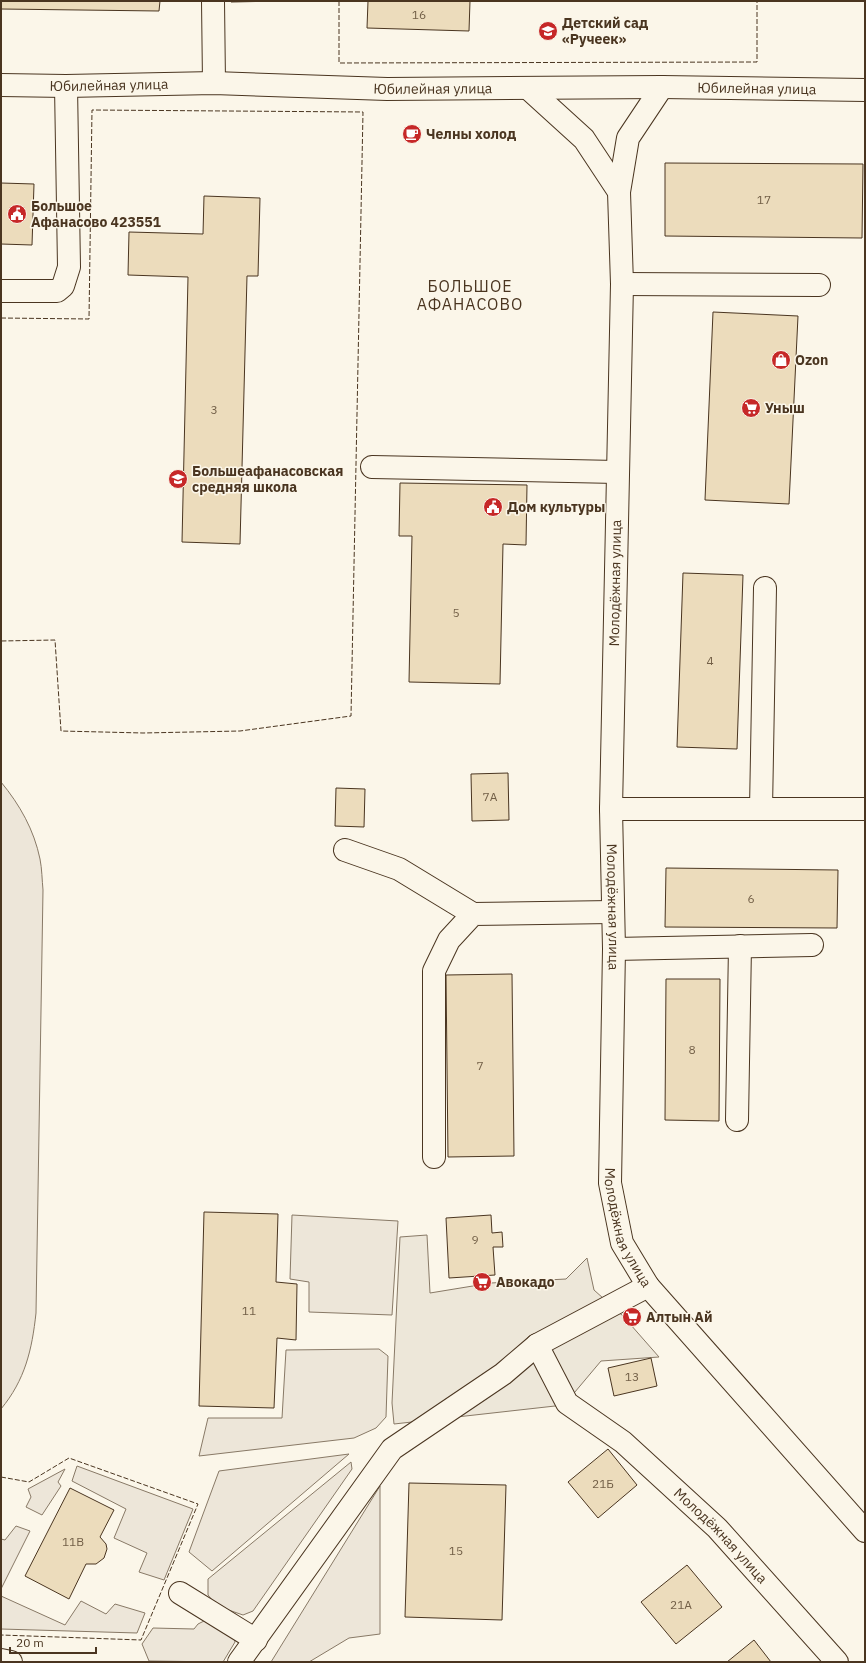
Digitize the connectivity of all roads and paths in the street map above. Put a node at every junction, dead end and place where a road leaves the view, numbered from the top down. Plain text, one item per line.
1 (213, 1) edge
2 (214, 83) junction
3 (1, 85) edge
4 (66, 86) junction
5 (662, 87) junction
6 (529, 89) junction
7 (865, 90) edge
8 (619, 192) junction
9 (622, 284) junction
10 (818, 285) dead end
11 (1, 291) edge
12 (372, 467) dead end
13 (617, 472) junction
14 (765, 588) dead end
15 (611, 808) junction
16 (761, 808) junction
17 (865, 808) edge
18 (345, 850) dead end
19 (612, 912) junction
20 (473, 914) junction
21 (812, 945) dead end
22 (740, 946) junction
23 (614, 948) junction
24 (737, 1120) dead end
25 (434, 1157) dead end
26 (648, 1286) junction
27 (537, 1345) junction
28 (865, 1531) edge
29 (180, 1593) dead end
30 (256, 1640) junction
31 (1, 1660) edge
32 (11, 1662) edge
33 (239, 1662) edge
34 (837, 1662) edge

1 - 2 street
2 - 4 street, Юбилейная улица
2 - 6 street, Юбилейная улица
3 - 4 street, Юбилейная улица
4 - 11 street
5 - 6 street, Юбилейная улица
5 - 7 street, Юбилейная улица
5 - 8 street, Молодёжная улица
6 - 8 street
8 - 9 street, Молодёжная улица
9 - 10 street
9 - 13 street, Молодёжная улица
12 - 13 street
13 - 15 street, Молодёжная улица
14 - 16 street
15 - 16 street
15 - 19 street, Молодёжная улица
16 - 17 street
18 - 20 street
19 - 20 street
19 - 23 street, Молодёжная улица
20 - 25 street
21 - 22 street
22 - 23 street
22 - 24 street
23 - 26 street, Молодёжная улица
26 - 27 street
26 - 28 street, Молодёжная улица
27 - 30 street
27 - 34 street, Молодёжная улица
29 - 30 street
30 - 33 street
31 - 32 street

